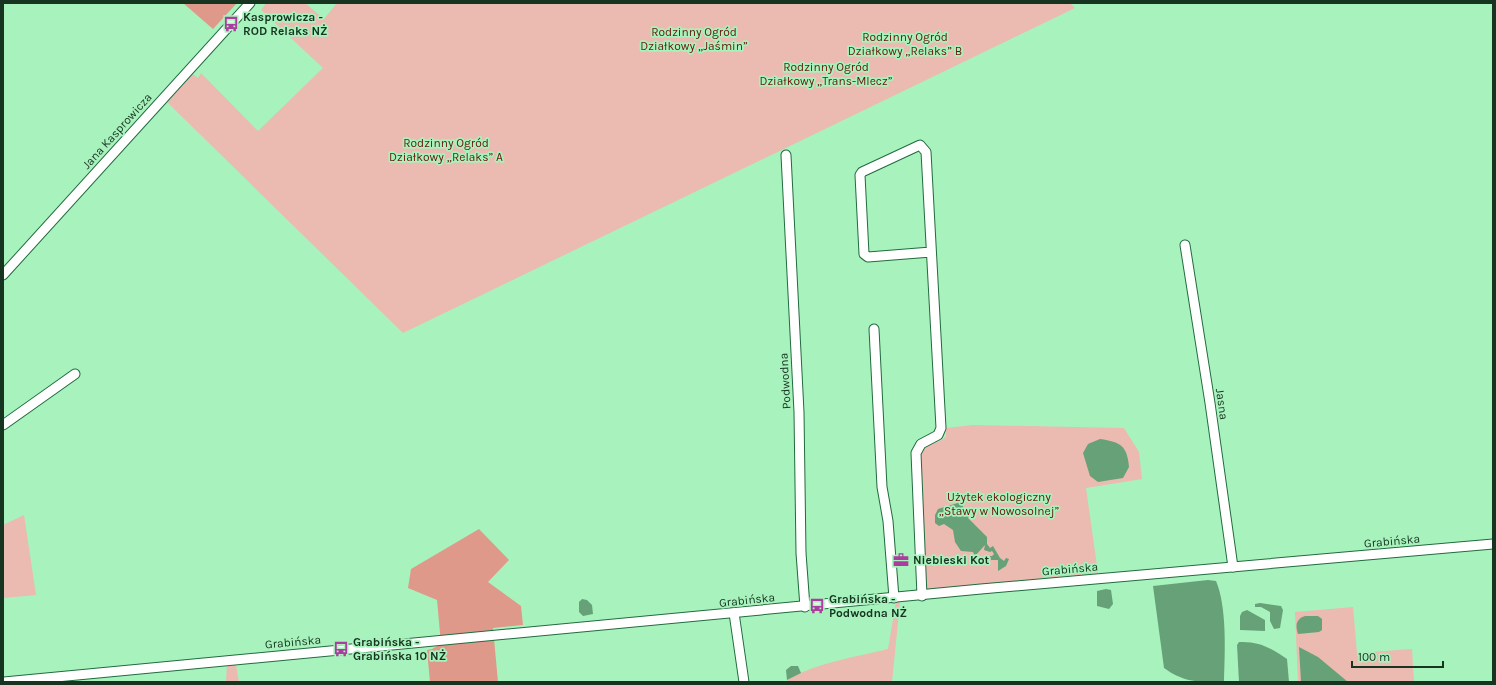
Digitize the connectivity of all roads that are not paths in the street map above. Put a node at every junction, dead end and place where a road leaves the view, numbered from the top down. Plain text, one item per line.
1 (250, 3) edge
2 (786, 155) dead end
3 (1185, 244) dead end
4 (931, 252) junction
5 (3, 275) edge
6 (874, 329) dead end
7 (75, 374) dead end
8 (3, 425) edge
9 (1493, 544) edge
10 (1233, 567) junction
11 (922, 596) junction
12 (894, 598) junction
13 (805, 607) junction
14 (734, 614) junction
15 (4, 682) edge
16 (744, 682) edge

1 - 5 street, Jana Kasprowicza
2 - 13 street, Podwodna
3 - 10 street, Jasna
4 - 4 street
4 - 11 street
6 - 12 street
7 - 8 street
9 - 10 street, Grabińska
10 - 11 street, Grabińska
11 - 12 street, Grabińska
12 - 13 street, Grabińska
13 - 14 street, Grabińska
14 - 15 street, Grabińska
14 - 16 street

